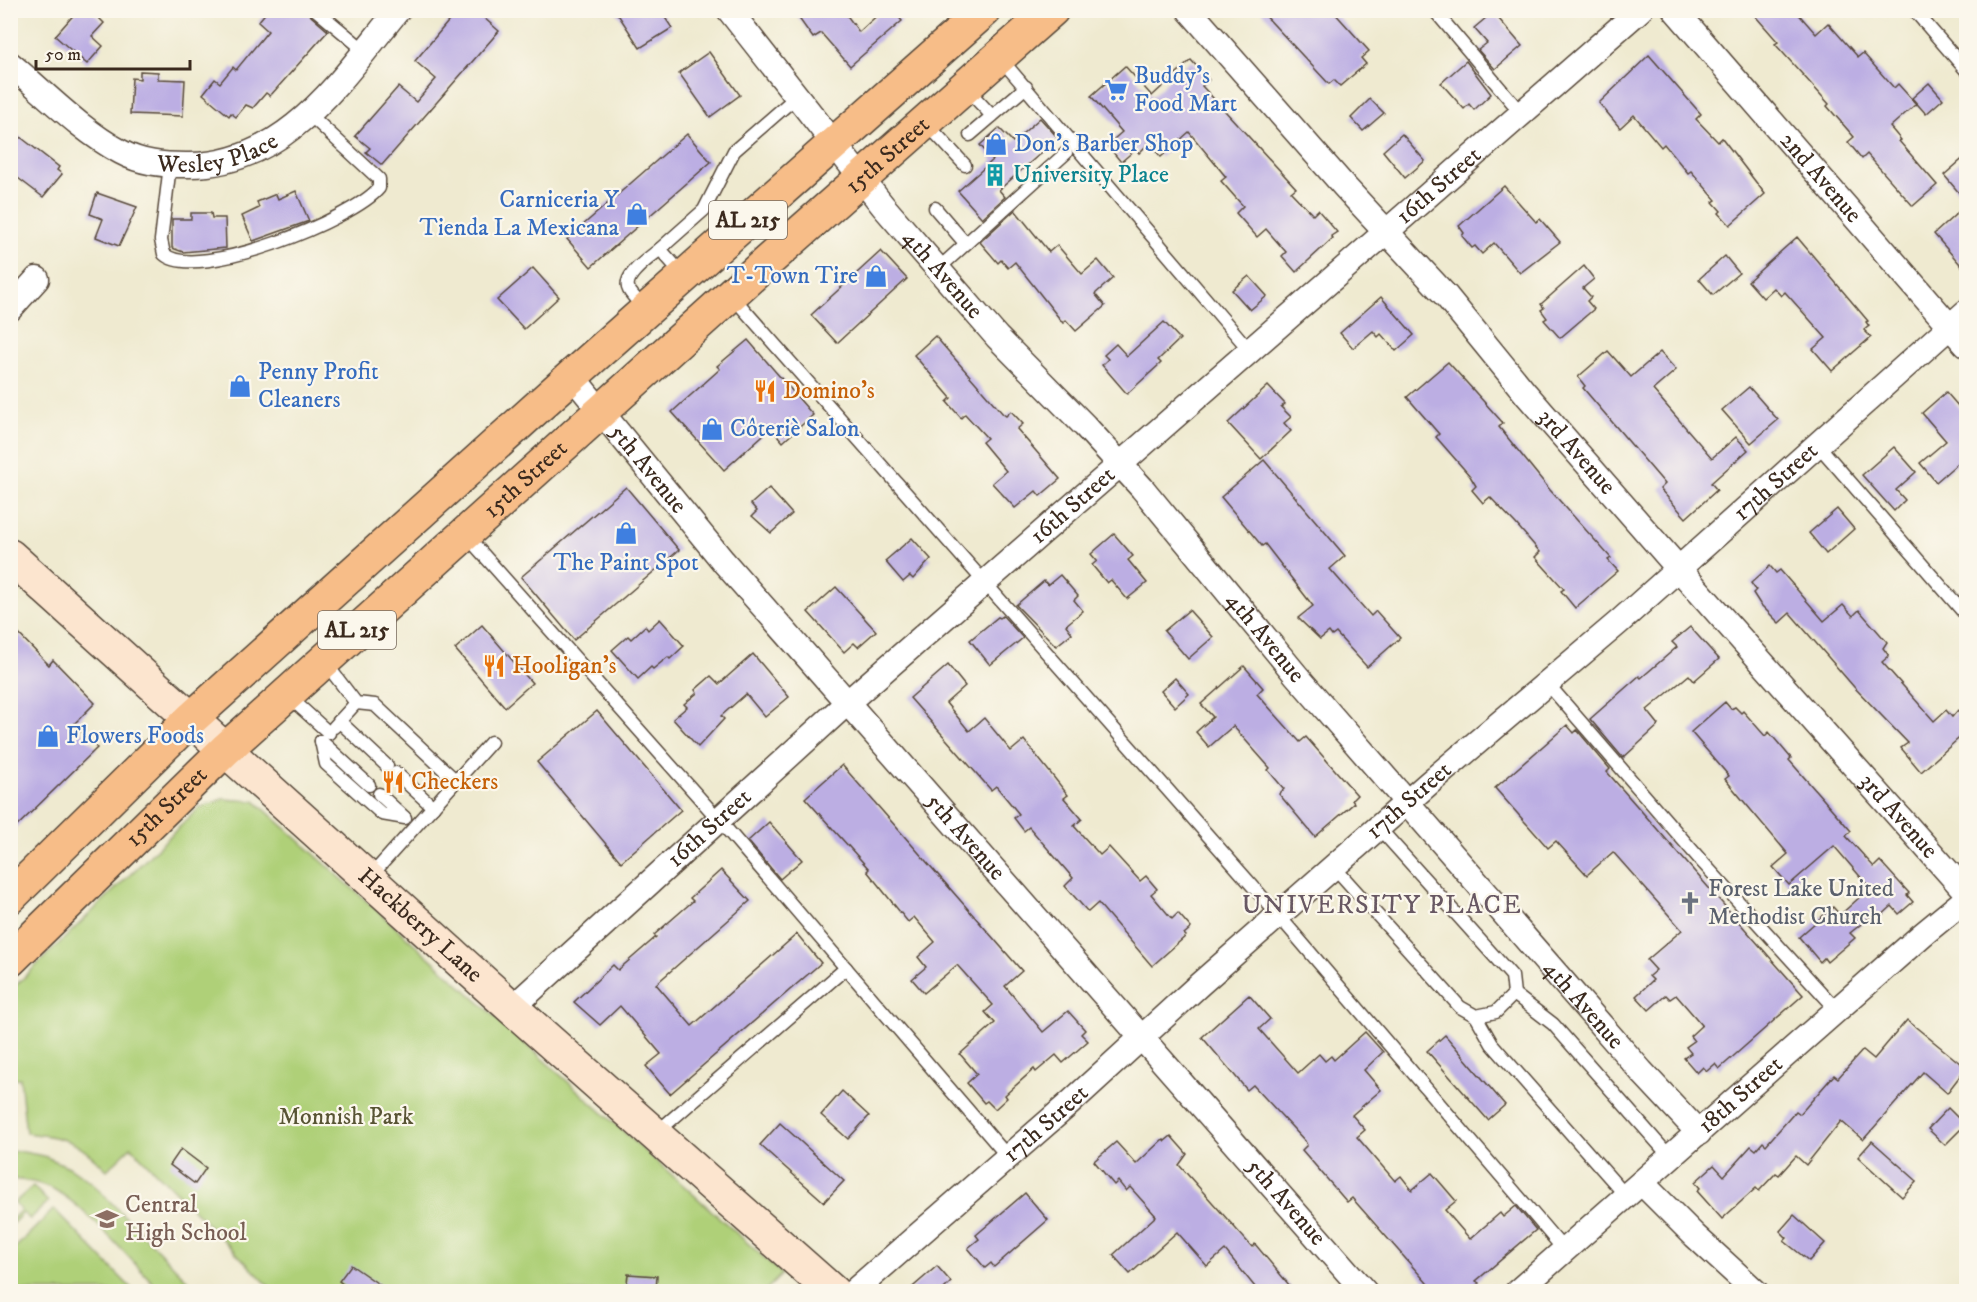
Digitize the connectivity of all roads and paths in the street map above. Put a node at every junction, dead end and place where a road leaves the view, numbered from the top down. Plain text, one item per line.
1 (316, 10) edge
2 (398, 10) edge
3 (729, 10) edge
4 (985, 10) edge
5 (1052, 10) edge
6 (1189, 10) edge
7 (1434, 10) edge
8 (1640, 10) edge
9 (1675, 10) edge
10 (1914, 10) edge
11 (364, 50) junction
12 (1000, 57) junction
13 (10, 64) edge
14 (1966, 70) edge
15 (965, 87) junction
16 (1026, 87) junction
17 (796, 97) junction
18 (1521, 112) junction
19 (309, 114) junction
20 (992, 116) junction
21 (925, 122) junction
22 (970, 135) dead end
23 (833, 144) junction
24 (1066, 153) dead end
25 (170, 165) junction
26 (965, 165) dead end
27 (860, 179) junction
28 (935, 208) dead end
29 (1387, 231) junction
30 (965, 243) junction
31 (660, 249) junction
32 (938, 269) junction
33 (684, 276) junction
34 (37, 279) dead end
35 (732, 295) junction
36 (10, 309) edge
37 (646, 310) junction
38 (1961, 328) edge
39 (1251, 352) junction
40 (572, 376) junction
41 (602, 411) junction
42 (1818, 445) junction
43 (1120, 466) junction
44 (465, 534) junction
45 (10, 556) edge
46 (1678, 568) junction
47 (985, 582) junction
48 (1966, 615) edge
49 (323, 661) junction
50 (1547, 683) junction
51 (286, 694) junction
52 (848, 702) junction
53 (356, 703) junction
54 (191, 719) junction
55 (339, 722) junction
56 (325, 737) junction
57 (491, 742) dead end
58 (225, 750) junction
59 (455, 780) junction
60 (369, 785) dead end
61 (379, 794) dead end
62 (1407, 803) junction
63 (433, 807) junction
64 (405, 818) junction
65 (719, 820) junction
66 (416, 828) junction
67 (1379, 828) junction
68 (1335, 868) junction
69 (368, 879) junction
70 (1966, 892) edge
71 (10, 897) edge
72 (1966, 899) edge
73 (1279, 916) junction
74 (10, 960) edge
75 (846, 968) junction
76 (1514, 994) junction
77 (512, 1008) junction
78 (1837, 1010) junction
79 (1476, 1016) junction
80 (1143, 1036) junction
81 (1699, 1133) junction
82 (654, 1135) junction
83 (1008, 1157) junction
84 (1671, 1158) junction
85 (1635, 1190) junction
86 (1565, 1251) junction
87 (818, 1287) edge
88 (853, 1292) edge
89 (1365, 1292) edge
90 (1517, 1292) edge
91 (1756, 1292) edge

1 - 11 lane
2 - 11 street, Wesley Place
3 - 17 street, 4th Avenue
4 - 23 main road, 15th Street / AL 215
5 - 12 main road, 15th Street / AL 215
6 - 29 street, 3rd Avenue
7 - 18 lane
8 - 18 street, 16th Street
9 - 38 street, 2nd Avenue
10 - 14 lane
11 - 19 street, Wesley Place
12 - 15 main road, 15th Street / AL 215
12 - 16 lane
13 - 25 street, Wesley Place
15 - 20 lane
15 - 21 main road, 15th Street / AL 215
16 - 20 lane
16 - 39 lane
17 - 23 street, 4th Avenue
17 - 31 lane
18 - 29 street, 16th Street
19 - 25 street, Wesley Place
19 - 25 lane
20 - 22 lane
21 - 26 lane
21 - 27 main road, 15th Street / AL 215
23 - 27 street, 4th Avenue
23 - 33 main road, 15th Street / AL 215
24 - 30 lane
27 - 32 street, 4th Avenue
27 - 35 main road, 15th Street / AL 215
28 - 30 lane
29 - 39 street, 16th Street
29 - 46 street, 3rd Avenue
30 - 32 lane
31 - 33 lane
31 - 37 lane
32 - 43 street, 4th Avenue
33 - 37 main road, 15th Street / AL 215
34 - 36 street
35 - 41 main road, 15th Street / AL 215
35 - 47 lane
37 - 40 main road, 15th Street / AL 215
38 - 42 street, 17th Street
39 - 43 street, 16th Street
40 - 41 street, 5th Avenue
40 - 54 main road, 15th Street / AL 215
41 - 44 main road, 15th Street / AL 215
41 - 52 street, 5th Avenue
42 - 46 street, 17th Street
42 - 48 lane
43 - 47 street, 16th Street
43 - 62 street, 4th Avenue
44 - 49 main road, 15th Street / AL 215
44 - 65 lane
45 - 54 main road, Hackberry Lane
46 - 50 street, 17th Street
46 - 70 street, 3rd Avenue
47 - 52 street, 16th Street
47 - 73 lane
49 - 51 main road, 15th Street / AL 215
49 - 53 lane
50 - 62 street, 17th Street
50 - 78 lane
51 - 56 lane
51 - 58 main road, 15th Street / AL 215
52 - 65 street, 16th Street
52 - 80 street, 5th Avenue
53 - 55 lane
53 - 59 lane
54 - 58 main road, Hackberry Lane
54 - 71 main road, 15th Street / AL 215
55 - 56 lane
55 - 63 lane
56 - 60 lane
56 - 64 lane
57 - 59 lane
58 - 69 main road, Hackberry Lane
58 - 74 main road, 15th Street / AL 215
59 - 63 lane
61 - 64 lane
62 - 67 street, 17th Street
62 - 81 street, 4th Avenue
63 - 66 lane
64 - 66 lane
65 - 75 lane
65 - 77 street, 16th Street
66 - 69 lane
67 - 68 street, 17th Street
67 - 76 lane
68 - 73 street, 17th Street
68 - 79 lane
69 - 77 main road, Hackberry Lane
72 - 78 street, 18th Street
73 - 80 street, 17th Street
73 - 86 lane
75 - 82 lane
75 - 83 lane
76 - 79 lane
76 - 84 lane
77 - 82 main road, Hackberry Lane
78 - 81 street, 18th Street
79 - 85 lane
80 - 83 street, 17th Street
80 - 89 street, 5th Avenue
81 - 84 street, 18th Street
82 - 87 main road, Hackberry Lane
83 - 88 street, 17th Street
84 - 85 street, 18th Street
85 - 86 street, 18th Street
85 - 91 street
86 - 90 street, 18th Street

